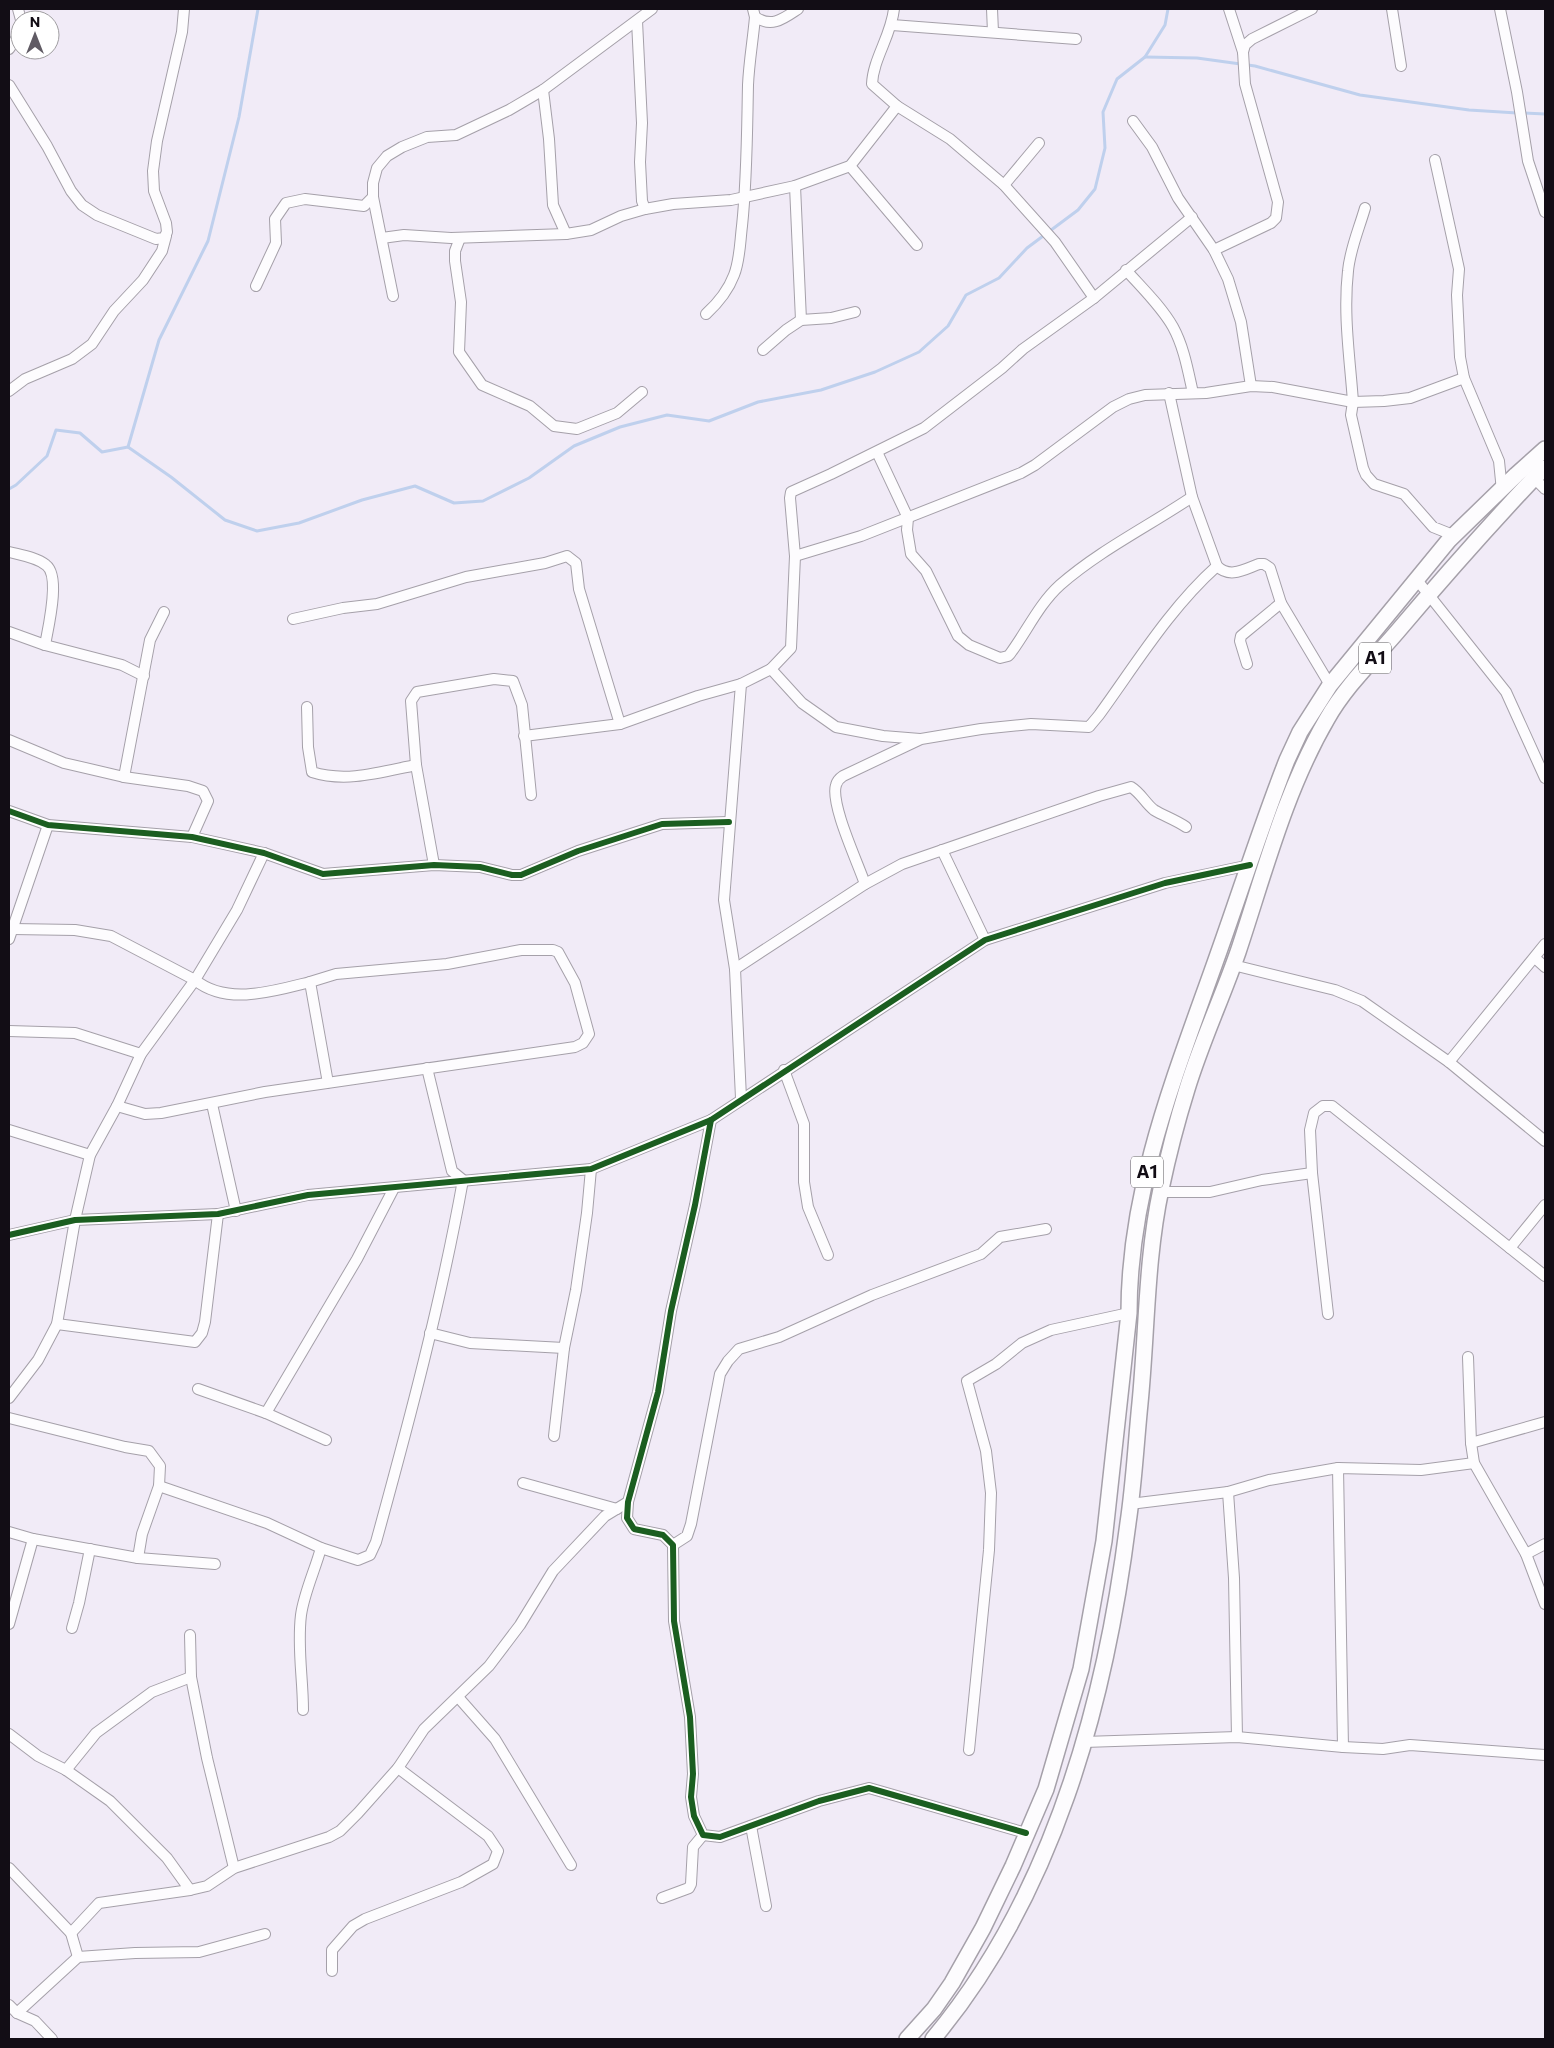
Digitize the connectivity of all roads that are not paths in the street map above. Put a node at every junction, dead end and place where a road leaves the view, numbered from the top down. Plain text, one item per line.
1 (184, 9) edge
2 (652, 9) edge
3 (798, 9) edge
4 (894, 9) edge
5 (992, 9) edge
6 (1229, 9) edge
7 (1312, 9) edge
8 (1392, 9) edge
9 (1500, 9) edge
10 (754, 13) edge
11 (637, 21) junction
12 (892, 25) junction
13 (993, 32) junction
14 (1076, 39) dead end
15 (1243, 56) junction
16 (1401, 66) dead end
17 (9, 85) edge
18 (543, 90) junction
19 (897, 106) junction
20 (1134, 121) dead end
21 (1039, 143) dead end
22 (1435, 160) dead end
23 (850, 166) junction
24 (1004, 185) junction
25 (794, 186) junction
26 (372, 197) junction
27 (745, 197) junction
28 (1365, 208) dead end
29 (645, 209) junction
30 (1545, 212) edge
31 (1192, 217) junction
32 (566, 234) junction
33 (166, 236) junction
34 (382, 238) junction
35 (460, 238) junction
36 (917, 245) dead end
37 (1214, 250) junction
38 (1126, 270) junction
39 (256, 286) dead end
40 (393, 296) dead end
41 (1094, 298) junction
42 (855, 312) dead end
43 (706, 314) dead end
44 (801, 320) junction
45 (763, 350) dead end
46 (1464, 378) junction
47 (1251, 386) junction
48 (9, 391) edge
49 (642, 392) dead end
50 (1169, 393) junction
51 (1194, 393) junction
52 (1353, 402) junction
53 (1545, 449) edge
54 (877, 452) junction
55 (1540, 473) edge
56 (1545, 489) edge
57 (1502, 491) junction
58 (1192, 497) junction
59 (908, 518) junction
60 (1449, 540) junction
61 (9, 552) edge
62 (795, 556) junction
63 (1217, 566) junction
64 (1417, 580) junction
65 (1428, 594) junction
66 (1281, 603) junction
67 (164, 612) dead end
68 (293, 619) dead end
69 (9, 632) edge
70 (45, 645) junction
71 (1247, 664) dead end
72 (771, 669) junction
73 (144, 676) junction
74 (741, 684) junction
75 (1330, 685) junction
76 (307, 707) dead end
77 (620, 724) junction
78 (524, 736) junction
79 (921, 739) junction
80 (9, 740) edge
81 (416, 765) junction
82 (124, 777) junction
83 (1545, 778) edge
84 (530, 795) dead end
85 (9, 811) edge
86 (729, 822) junction
87 (48, 825) junction
88 (1186, 827) dead end
89 (192, 838) junction
90 (942, 850) junction
91 (264, 853) junction
92 (434, 865) junction
93 (1250, 865) junction
94 (865, 884) junction
95 (13, 929) junction
96 (9, 939) edge
97 (984, 940) junction
98 (1545, 944) edge
99 (1535, 958) junction
100 (1233, 965) junction
101 (1545, 967) edge
102 (735, 969) junction
103 (194, 980) junction
104 (310, 982) junction
105 (9, 1031) edge
106 (141, 1054) junction
107 (1449, 1062) junction
108 (427, 1068) junction
109 (784, 1070) junction
110 (328, 1083) junction
111 (741, 1098) junction
112 (212, 1104) junction
113 (117, 1106) junction
114 (711, 1120) junction
115 (9, 1130) edge
116 (1545, 1140) edge
117 (90, 1155) junction
118 (591, 1169) junction
119 (1312, 1173) junction
120 (463, 1180) junction
121 (394, 1188) junction
122 (1161, 1192) junction
123 (1545, 1205) edge
124 (236, 1211) junction
125 (218, 1214) junction
126 (74, 1220) junction
127 (1046, 1229) dead end
128 (9, 1234) edge
129 (1510, 1248) junction
130 (828, 1255) dead end
131 (1545, 1276) edge
132 (1129, 1314) junction
133 (1328, 1314) dead end
134 (57, 1324) junction
135 (430, 1332) junction
136 (564, 1348) junction
137 (1468, 1357) dead end
138 (198, 1388) dead end
139 (9, 1398) edge
140 (266, 1413) junction
141 (9, 1418) edge
142 (1545, 1422) edge
143 (554, 1436) dead end
144 (326, 1440) dead end
145 (1471, 1443) junction
146 (1474, 1463) junction
147 (1338, 1468) junction
148 (523, 1483) dead end
149 (159, 1486) junction
150 (1228, 1492) junction
151 (628, 1502) junction
152 (1130, 1504) junction
153 (617, 1508) junction
154 (9, 1532) edge
155 (33, 1539) junction
156 (1545, 1544) edge
157 (672, 1545) junction
158 (321, 1548) junction
159 (90, 1549) junction
160 (1526, 1554) junction
161 (138, 1558) junction
162 (215, 1564) dead end
163 (1545, 1604) edge
164 (9, 1624) edge
165 (72, 1628) dead end
166 (190, 1635) dead end
167 (191, 1678) junction
168 (458, 1697) junction
169 (303, 1710) dead end
170 (9, 1734) edge
171 (1237, 1737) junction
172 (1084, 1742) junction
173 (1343, 1747) junction
174 (969, 1750) dead end
175 (1545, 1756) edge
176 (398, 1768) junction
177 (66, 1770) junction
178 (751, 1826) junction
179 (1026, 1833) junction
180 (703, 1835) junction
181 (571, 1865) dead end
182 (9, 1868) edge
183 (234, 1868) junction
184 (190, 1890) junction
185 (662, 1898) dead end
186 (766, 1906) dead end
187 (71, 1933) junction
188 (265, 1934) dead end
189 (78, 1957) junction
190 (332, 1971) dead end
191 (9, 2005) edge
192 (17, 2013) junction
193 (52, 2039) edge
194 (907, 2039) edge
195 (933, 2039) edge

1 - 33 street
2 - 11 street
3 - 10 street
4 - 12 street
5 - 13 street
6 - 15 street
7 - 15 street
8 - 16 street
9 - 30 street
10 - 27 street
11 - 18 street
11 - 29 street
12 - 13 street
12 - 19 street
13 - 14 street
15 - 37 street
17 - 33 street
18 - 26 street
18 - 32 street
19 - 23 street
19 - 24 street
20 - 31 street
21 - 24 street
22 - 46 street
23 - 25 street
23 - 36 street
24 - 41 street
25 - 27 street
25 - 44 street
26 - 34 street
26 - 39 street
27 - 29 street
27 - 43 street
28 - 52 street
29 - 32 street
31 - 37 street
31 - 38 street
32 - 35 street
33 - 48 street
34 - 35 street
34 - 40 street
35 - 49 street
37 - 47 street
38 - 41 street
38 - 51 street
41 - 54 street
42 - 44 street
44 - 45 street
46 - 52 street
46 - 57 street
47 - 51 street
47 - 52 street
50 - 51 street
50 - 58 street
50 - 59 street
52 - 60 street
53 - 57 highway, A1
54 - 59 street
54 - 62 street
55 - 56 street
55 - 65 highway, A1
57 - 60 highway, A1
58 - 59 street
58 - 63 street
59 - 62 street
60 - 64 highway, A1
61 - 70 street
62 - 72 street
63 - 66 street
63 - 79 street
64 - 65 street
64 - 75 highway, A1
65 - 83 street
65 - 100 highway, A1
66 - 71 street
66 - 75 street
67 - 73 street
68 - 77 street
69 - 70 street
70 - 73 street
72 - 74 street
72 - 79 street
73 - 82 street
74 - 77 street
74 - 86 street
75 - 93 highway, A1
76 - 81 street
77 - 78 street
78 - 81 street
78 - 84 street
79 - 94 street
80 - 82 street
81 - 92 street
82 - 89 street
85 - 87 street
86 - 92 street
86 - 102 street
87 - 89 street
87 - 95 street
88 - 90 street
89 - 91 street
90 - 94 street
90 - 97 street
91 - 92 street
91 - 103 street
93 - 97 street
93 - 132 highway, A1
94 - 102 street
95 - 96 street
95 - 103 street
97 - 109 street
98 - 99 street
99 - 101 street
99 - 107 street
100 - 107 street
100 - 122 highway, A1
102 - 111 street
103 - 104 street
103 - 106 street
104 - 108 street
104 - 110 street
105 - 106 street
106 - 113 street
107 - 116 street
108 - 110 street
108 - 120 street
109 - 111 street
109 - 130 street
110 - 112 street
111 - 114 street
112 - 113 street
112 - 124 street
113 - 117 street
114 - 118 street
114 - 151 street
115 - 117 street
117 - 126 street
118 - 120 street
118 - 136 street
119 - 122 street
119 - 129 street
119 - 133 street
120 - 121 street
120 - 135 street
121 - 124 street
121 - 140 street
122 - 152 highway, A1
123 - 129 street
124 - 125 street
125 - 126 street
125 - 134 street
126 - 128 street
126 - 134 street
127 - 157 street
129 - 131 street
132 - 174 street
132 - 179 highway, A1
134 - 139 street
135 - 136 street
135 - 158 street
136 - 143 street
137 - 145 street
138 - 140 street
140 - 144 street
141 - 149 street
142 - 145 street
145 - 146 street
146 - 147 street
146 - 160 street
147 - 150 street
147 - 173 street
148 - 153 street
149 - 158 street
149 - 161 street
150 - 152 street
150 - 171 street
151 - 153 street
151 - 157 street
152 - 172 highway, A1
153 - 168 street
154 - 155 street
155 - 159 street
155 - 164 street
156 - 160 street
157 - 180 street
158 - 169 street
159 - 161 street
159 - 165 street
160 - 163 street
161 - 162 street
166 - 167 street
167 - 177 street
167 - 183 street
168 - 176 street
168 - 181 street
170 - 177 street
171 - 172 street
171 - 173 street
172 - 195 highway, A1
173 - 175 street
176 - 183 street
176 - 190 street
177 - 184 street
178 - 179 street
178 - 180 street
178 - 186 street
179 - 194 highway, A1
180 - 185 street
182 - 187 street
183 - 184 street
184 - 187 street
187 - 189 street
188 - 189 street
189 - 192 street
191 - 192 street
192 - 193 street

